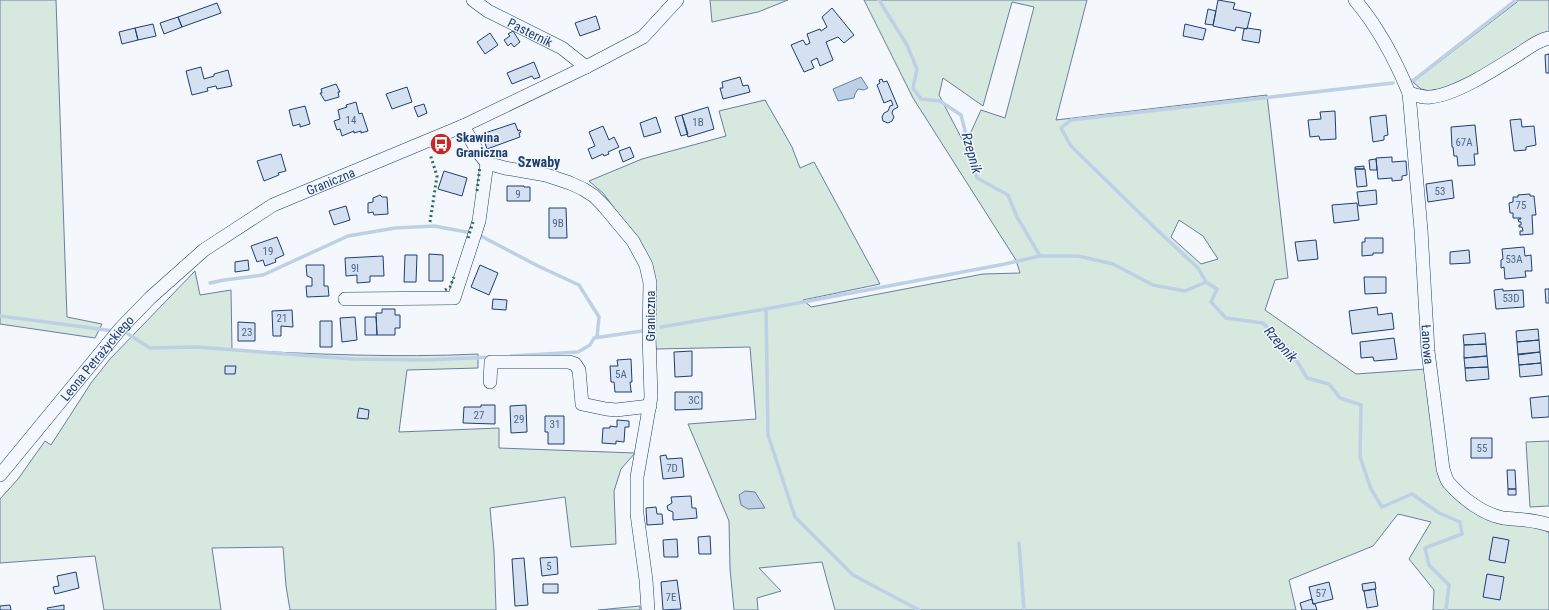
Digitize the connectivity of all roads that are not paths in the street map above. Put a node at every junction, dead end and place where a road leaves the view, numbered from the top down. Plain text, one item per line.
1 (473, 0) edge
2 (677, 0) edge
3 (1355, 0) edge
4 (1549, 38) edge
5 (586, 67) junction
6 (1409, 93) junction
7 (463, 126) junction
8 (487, 162) junction
9 (204, 250) joint
10 (345, 299) dead end
11 (490, 382) dead end
12 (650, 406) junction
13 (0, 474) edge
14 (1549, 525) edge
15 (648, 610) edge

1 - 5 street, Pasternik
2 - 5 street, Graniczna
3 - 6 street, Łanowa
4 - 6 street
5 - 7 street, Graniczna
6 - 14 street, Łanowa
7 - 8 street
7 - 9 street, Graniczna
8 - 10 street
8 - 12 street, Graniczna
9 - 13 street, Leona Petrażyckiego
11 - 12 street
12 - 15 street, Graniczna

